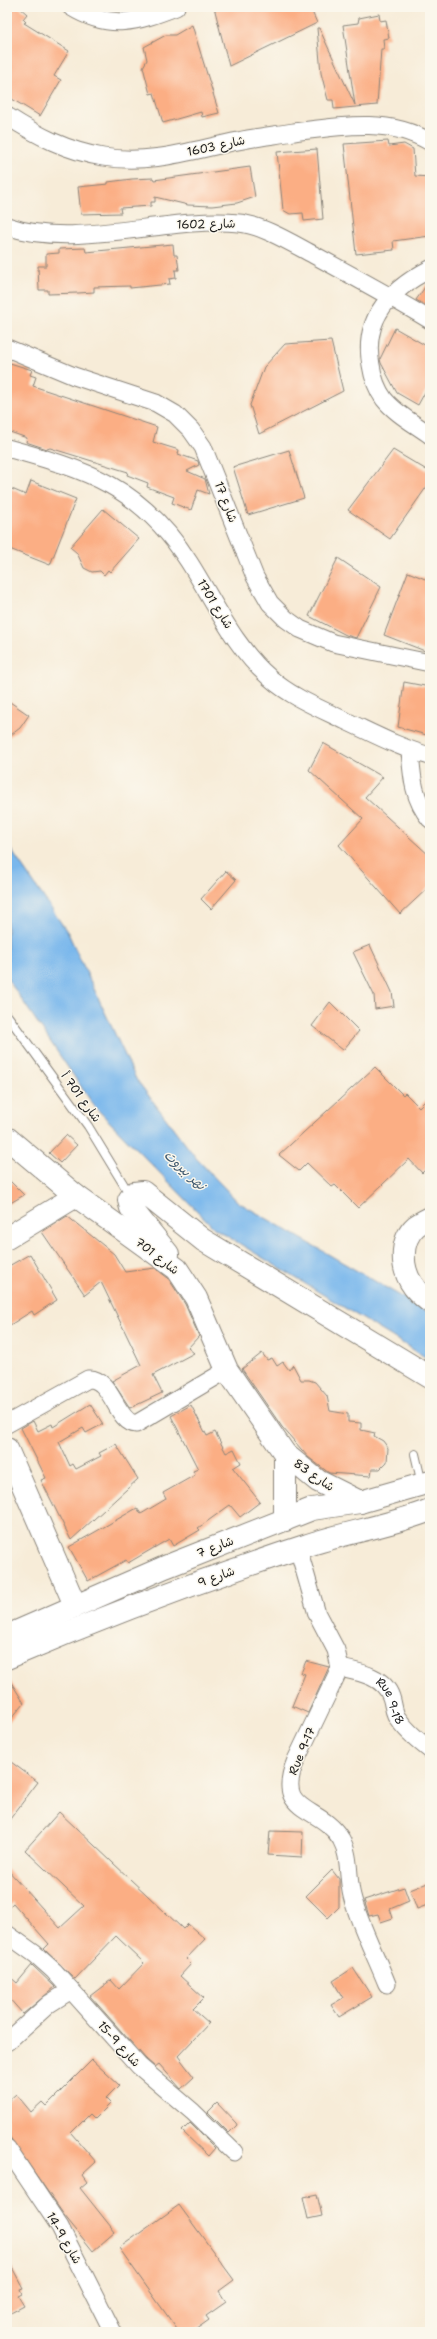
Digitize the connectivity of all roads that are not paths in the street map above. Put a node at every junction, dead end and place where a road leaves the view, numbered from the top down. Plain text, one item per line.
1 (71, 7) edge
2 (176, 7) edge
3 (7, 116) edge
4 (430, 142) edge
5 (7, 226) edge
6 (430, 269) edge
7 (390, 296) junction
8 (430, 320) edge
9 (7, 348) edge
10 (430, 435) edge
11 (7, 448) edge
12 (430, 663) edge
13 (410, 751) junction
14 (430, 756) edge
15 (430, 820) edge
16 (7, 1015) edge
17 (7, 1138) edge
18 (76, 1196) junction
19 (131, 1196) junction
20 (430, 1218) edge
21 (7, 1238) edge
22 (178, 1269) junction
23 (430, 1302) edge
24 (227, 1370) junction
25 (430, 1377) edge
26 (7, 1424) edge
27 (7, 1449) edge
28 (285, 1454) junction
29 (415, 1454) dead end
30 (426, 1483) edge
31 (360, 1502) junction
32 (312, 1509) junction
33 (430, 1510) edge
34 (285, 1520) junction
35 (298, 1548) junction
36 (167, 1594) junction
37 (75, 1605) junction
38 (7, 1636) edge
39 (7, 1658) edge
40 (340, 1668) junction
41 (430, 1750) edge
42 (7, 1934) edge
43 (387, 1984) dead end
44 (71, 1990) junction
45 (7, 2042) edge
46 (7, 2148) edge
47 (234, 2152) dead end
48 (113, 2332) edge

1 - 2 street
3 - 4 street, شارع 1603
5 - 7 street, شارع 1602
6 - 7 street
7 - 8 street, شارع 1602
7 - 10 street
9 - 12 street, شارع 17
11 - 13 street, شارع 1701
13 - 14 street, شارع 1701
13 - 15 street
16 - 19 lane, شارع 701 أ
17 - 18 street, شارع 701
18 - 21 street
18 - 22 street, شارع 701
19 - 22 street
19 - 25 street
20 - 23 street
22 - 24 street, شارع 701
24 - 26 street
24 - 28 street, شارع 701
27 - 37 street
28 - 31 street, شارع 83
28 - 34 street, شارع 83
29 - 30 lane
30 - 31 street, شارع 7
31 - 32 street, شارع 7
32 - 34 street, شارع 7
32 - 36 street
33 - 35 street, شارع 9
34 - 37 street, شارع 7
35 - 36 street, شارع 9
35 - 40 street
36 - 39 street, شارع 9
37 - 38 street, شارع 7
40 - 41 street, Rue 9-18
40 - 43 street, Rue 9-17
42 - 44 street, شارع 9-15
44 - 45 street
44 - 47 street, شارع 9-15
46 - 48 street, شارع 9-14

